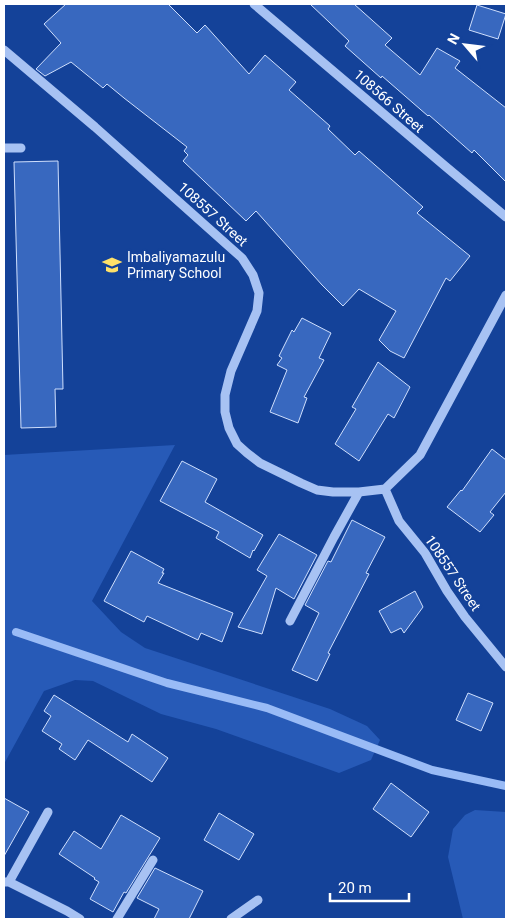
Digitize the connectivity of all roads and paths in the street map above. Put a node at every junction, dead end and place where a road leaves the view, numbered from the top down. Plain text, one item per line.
1 (254, 4) edge
2 (4, 50) edge
3 (4, 148) edge
4 (21, 148) dead end
5 (506, 217) edge
6 (506, 295) edge
7 (385, 489) junction
8 (359, 492) junction
9 (290, 621) dead end
10 (506, 667) edge
11 (48, 812) dead end
12 (153, 860) dead end
13 (7, 882) edge
14 (258, 900) dead end
15 (80, 919) edge
16 (117, 919) edge
17 (231, 919) edge

1 - 5 street, 108566 Street
2 - 8 street, 108557 Street
3 - 4 street
6 - 7 street
7 - 8 street, 108557 Street
7 - 10 street, 108557 Street
8 - 9 street
11 - 13 street
12 - 16 street
13 - 15 street
14 - 17 street

